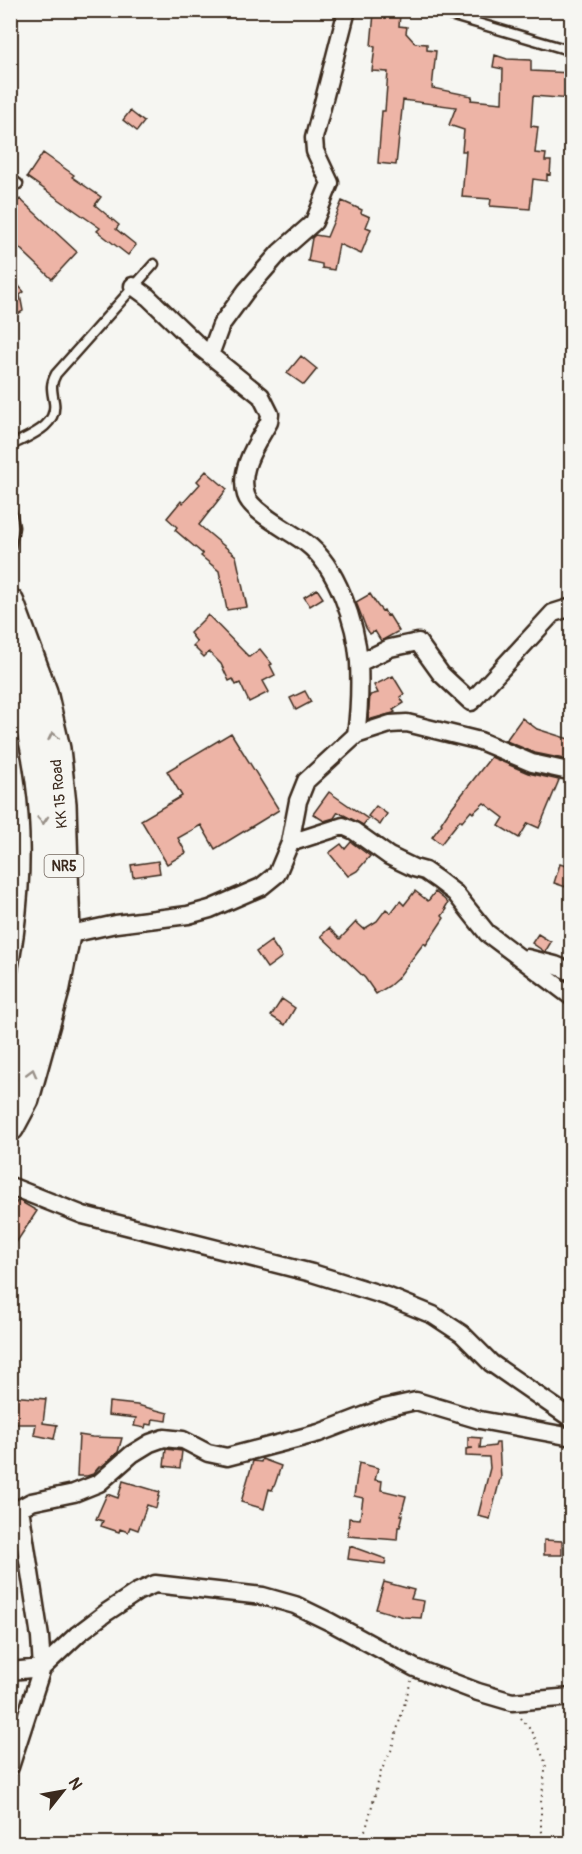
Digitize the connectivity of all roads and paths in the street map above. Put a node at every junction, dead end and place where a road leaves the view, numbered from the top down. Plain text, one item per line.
1 (346, 10) edge
2 (433, 10) edge
3 (572, 51) edge
4 (154, 264) dead end
5 (133, 286) junction
6 (210, 355) junction
7 (10, 447) edge
8 (10, 506) edge
9 (10, 548) edge
10 (10, 603) edge
11 (572, 607) edge
12 (10, 661) edge
13 (359, 663) junction
14 (356, 735) junction
15 (572, 769) edge
16 (290, 843) junction
17 (66, 935) junction
18 (520, 956) junction
19 (572, 972) edge
20 (572, 997) edge
21 (10, 1067) edge
22 (10, 1127) edge
23 (10, 1186) edge
24 (568, 1261) dead end
25 (572, 1303) edge
26 (572, 1419) edge
27 (572, 1437) edge
28 (42, 1668) junction
29 (415, 1668) junction
30 (10, 1671) edge
31 (572, 1697) edge
32 (512, 1702) junction
33 (10, 1767) edge
34 (353, 1844) edge
35 (544, 1844) edge

1 - 6 street
2 - 3 lane
4 - 5 lane
5 - 6 street
5 - 7 lane
6 - 13 street
8 - 9 lane
17 -> 10 highway, KK 15 Road / NR5
11 - 13 street
12 -> 21 highway, KK 15 Road / NR5
13 - 14 street
14 - 15 street
14 - 16 street
16 - 17 street
16 - 18 street
22 -> 17 highway, KK 15 Road / NR5
18 - 19 street
18 - 20 street
23 - 26 street
24 - 25 path
27 - 28 street
28 - 29 street
28 - 30 street
28 - 33 street
29 - 32 street
29 - 34 path
31 - 32 street
32 - 35 path

